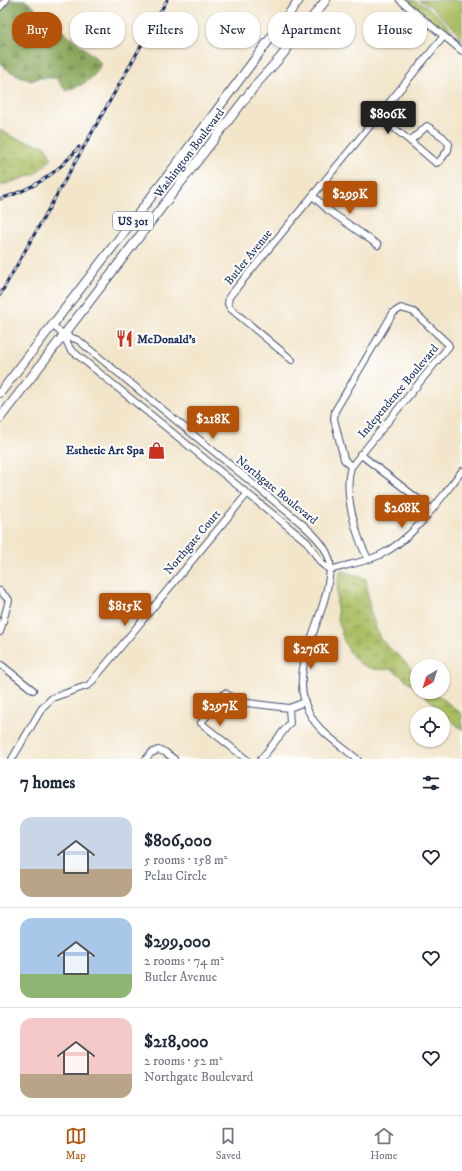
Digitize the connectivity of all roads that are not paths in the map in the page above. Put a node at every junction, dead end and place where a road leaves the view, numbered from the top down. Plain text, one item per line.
1 (6, 0) edge
2 (299, 0) edge
3 (326, 0) edge
4 (400, 0) edge
5 (0, 7) edge
6 (444, 36) junction
7 (462, 51) edge
8 (378, 115) junction
9 (410, 141) junction
10 (313, 196) junction
11 (378, 245) dead end
12 (52, 325) junction
13 (64, 335) junction
14 (292, 360) dead end
15 (0, 393) edge
16 (0, 418) edge
17 (360, 454) junction
18 (351, 467) junction
19 (462, 471) edge
20 (248, 494) junction
21 (431, 509) junction
22 (368, 559) junction
23 (330, 570) junction
24 (0, 591) edge
25 (0, 632) edge
26 (0, 664) edge
27 (33, 690) dead end
28 (306, 702) junction
29 (289, 708) junction
30 (12, 759) edge
31 (146, 759) edge
32 (174, 759) edge
33 (246, 759) edge
34 (262, 759) edge
35 (357, 759) edge

1 - 5 street
2 - 12 main road, Washington Boulevard / US 301
3 - 13 main road, Washington Boulevard / US 301
4 - 6 street
6 - 7 street
6 - 8 street, Butler Avenue
8 - 9 street
8 - 10 street, Butler Avenue
9 - 9 street
10 - 11 street
10 - 14 street, Butler Avenue
12 - 13 street, Northgate Boulevard
12 - 15 main road, Washington Boulevard / US 301
13 - 16 main road, Washington Boulevard / US 301
13 - 20 street, Northgate Boulevard
13 - 23 street, Northgate Boulevard
17 - 18 street, Independence Boulevard
17 - 18 street, Independence Boulevard
17 - 21 street, Independence Boulevard
18 - 22 street, Independence Boulevard
19 - 21 street
20 - 23 street, Northgate Boulevard
20 - 30 street, Northgate Court
21 - 22 street
22 - 23 street
23 - 28 street, Northgate Boulevard
24 - 25 street
26 - 27 street
28 - 29 street
28 - 35 street, Northgate Boulevard
29 - 33 street
29 - 34 street
31 - 32 street

